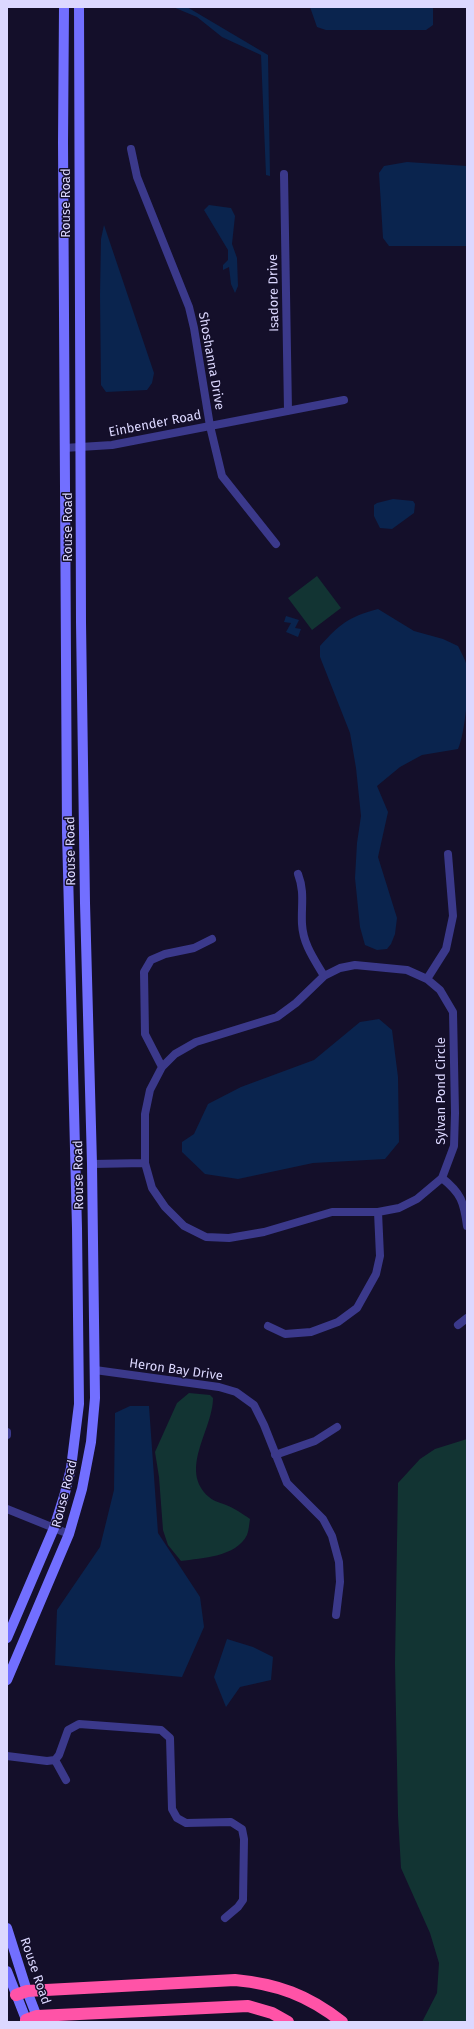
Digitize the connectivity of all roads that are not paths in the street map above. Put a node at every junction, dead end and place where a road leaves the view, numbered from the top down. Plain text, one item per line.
1 (64, 7) edge
2 (68, 7) edge
3 (79, 7) edge
4 (78, 54) junction
5 (131, 149) dead end
6 (284, 174) dead end
7 (344, 400) dead end
8 (288, 411) junction
9 (210, 426) junction
10 (80, 447) junction
11 (64, 448) junction
12 (276, 544) dead end
13 (448, 854) dead end
14 (298, 874) dead end
15 (212, 939) dead end
16 (324, 976) junction
17 (427, 979) junction
18 (162, 1066) junction
19 (145, 1163) junction
20 (92, 1164) junction
21 (442, 1178) junction
22 (378, 1212) junction
23 (467, 1226) edge
24 (467, 1318) edge
25 (458, 1325) dead end
26 (268, 1326) dead end
27 (95, 1370) junction
28 (337, 1427) dead end
29 (275, 1455) junction
30 (7, 1509) edge
31 (54, 1528) junction
32 (69, 1534) junction
33 (336, 1615) dead end
34 (7, 1638) edge
35 (7, 1680) edge
36 (7, 1756) edge
37 (55, 1760) junction
38 (66, 1780) dead end
39 (225, 1918) dead end
40 (7, 1928) edge
41 (7, 1971) edge
42 (21, 1993) junction
43 (32, 2020) edge
44 (288, 2022) edge
45 (342, 2022) edge

1 - 11 street, Rouse Road
2 - 4 street
3 - 4 street, Rouse Road
4 - 10 street, Rouse Road
5 - 9 street, Shoshanna Drive
6 - 8 street, Isadore Drive
7 - 8 street, Einbender Road
8 - 9 street, Einbender Road
9 - 10 street, Einbender Road
9 - 12 street, Shoshanna Drive
10 - 11 street, Einbender Road
10 - 20 street, Rouse Road
11 - 31 street, Rouse Road
13 - 17 street
14 - 16 street
15 - 18 street
16 - 17 street, Sylvan Pond Circle
16 - 18 street, Sylvan Pond Circle
17 - 21 street, Sylvan Pond Circle
18 - 19 street, Sylvan Pond Circle
19 - 20 street
19 - 22 street, Sylvan Pond Circle
20 - 27 street, Rouse Road
21 - 22 street, Sylvan Pond Circle
21 - 23 street
22 - 26 street
24 - 25 street
27 - 29 street, Heron Bay Drive
27 - 32 street, Rouse Road
28 - 29 street
29 - 33 street, Heron Bay Drive
30 - 31 street
31 - 32 street
31 - 34 street, Rouse Road
32 - 35 street, Rouse Road
36 - 37 street
37 - 38 street
37 - 39 street
40 - 42 street, Rouse Road
41 - 42 street, Rouse Road
42 - 43 street, Rouse Road
42 - 45 highway
43 - 44 highway

